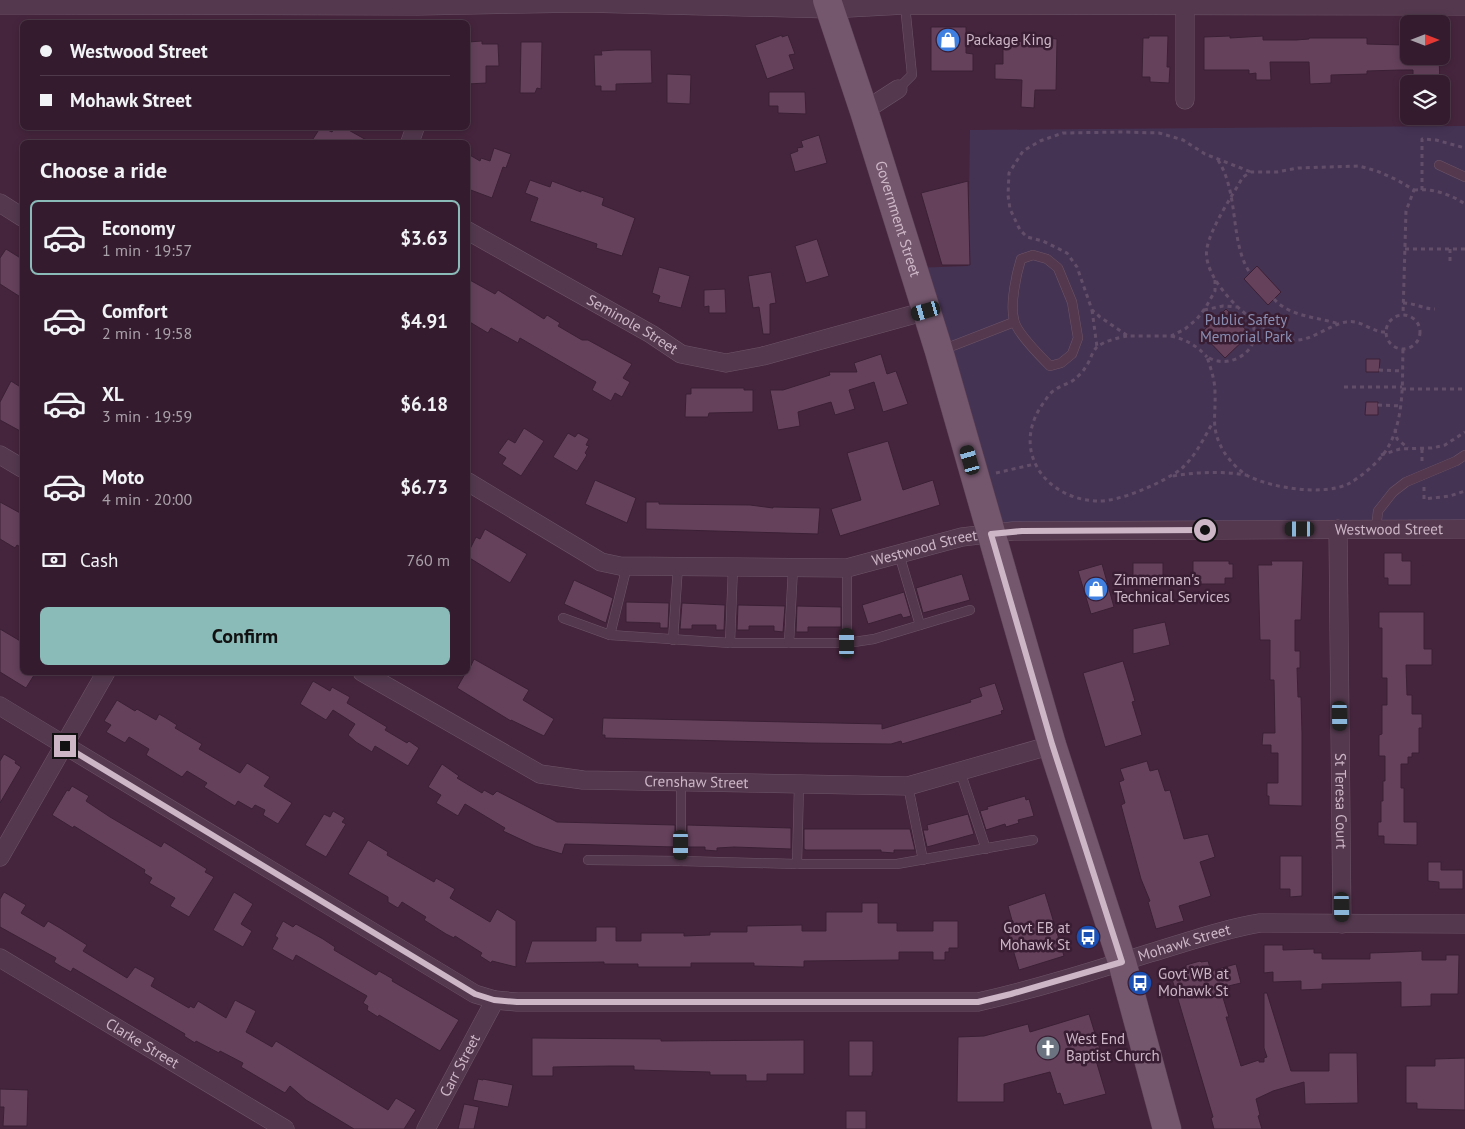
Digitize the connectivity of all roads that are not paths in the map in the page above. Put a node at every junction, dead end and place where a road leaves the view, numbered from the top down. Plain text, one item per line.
1 (1185, 2) edge
2 (0, 5) edge
3 (829, 5) edge
4 (905, 5) junction
5 (1465, 6) edge
6 (418, 9) edge
7 (898, 89) joint
8 (1185, 100) dead end
9 (864, 111) junction
10 (1439, 166) dead end
11 (1465, 177) edge
12 (0, 203) edge
13 (20, 216) edge
14 (470, 232) edge
15 (926, 311) junction
16 (1014, 322) junction
17 (939, 351) junction
18 (0, 455) edge
19 (1465, 455) edge
20 (20, 467) edge
21 (470, 483) edge
22 (1338, 529) junction
23 (1376, 529) junction
24 (1465, 529) edge
25 (991, 534) junction
26 (899, 554) junction
27 (627, 566) junction
28 (678, 566) junction
29 (733, 567) junction
30 (792, 568) junction
31 (847, 568) junction
32 (970, 610) dead end
33 (563, 618) dead end
34 (920, 625) junction
35 (610, 635) junction
36 (674, 640) junction
37 (730, 642) junction
38 (789, 643) junction
39 (847, 643) junction
40 (104, 675) edge
41 (367, 675) edge
42 (0, 706) edge
43 (1052, 744) junction
44 (65, 746) junction
45 (960, 771) junction
46 (681, 782) junction
47 (799, 785) junction
48 (908, 786) junction
49 (1033, 840) dead end
50 (986, 849) junction
51 (0, 857) edge
52 (588, 860) dead end
53 (923, 860) junction
54 (681, 861) junction
55 (797, 864) junction
56 (1342, 924) junction
57 (1465, 924) edge
58 (0, 958) edge
59 (1122, 962) junction
60 (494, 1000) junction
61 (285, 1129) edge
62 (426, 1129) edge
63 (1167, 1129) edge

1 - 4 street
1 - 5 street
1 - 8 street
2 - 6 street
3 - 4 street
3 - 6 street
3 - 9 main road, Government Street
4 - 7 lane
7 - 9 street
9 - 15 main road, Government Street
10 - 11 lane
12 - 13 street
14 - 15 street, Seminole Street
15 - 17 main road, Government Street
16 - 16 lane
16 - 17 lane
17 - 25 main road, Government Street
18 - 20 street
19 - 23 lane
21 - 27 street, Westwood Street
22 - 23 street, Westwood Street
22 - 25 street, Westwood Street
22 - 56 street, St Teresa Court
23 - 24 street, Westwood Street
25 - 26 street, Westwood Street
25 - 43 main road, Government Street
26 - 31 street, Westwood Street
26 - 34 lane
27 - 28 street, Westwood Street
27 - 35 lane
28 - 29 street, Westwood Street
28 - 36 lane
29 - 30 street, Westwood Street
29 - 37 lane
30 - 31 street, Westwood Street
30 - 38 lane
31 - 39 lane
32 - 34 lane
33 - 35 lane
34 - 39 lane
35 - 36 lane
36 - 37 lane
37 - 38 lane
38 - 39 lane
40 - 44 street
41 - 46 street, Crenshaw Street
42 - 44 street, Mohawk Street
43 - 45 street, Crenshaw Street
43 - 59 main road, Government Street
44 - 51 street
44 - 60 street, Mohawk Street
45 - 48 street, Crenshaw Street
45 - 50 lane
46 - 47 street, Crenshaw Street
46 - 54 lane
47 - 48 street, Crenshaw Street
47 - 55 lane
48 - 53 lane
49 - 50 lane
50 - 53 lane
52 - 54 lane
53 - 55 lane
54 - 55 lane
56 - 57 street, Mohawk Street
56 - 59 street, Mohawk Street
58 - 61 street, Clarke Street
59 - 60 street, Mohawk Street
59 - 63 main road, Government Street
60 - 62 street, Carr Street

